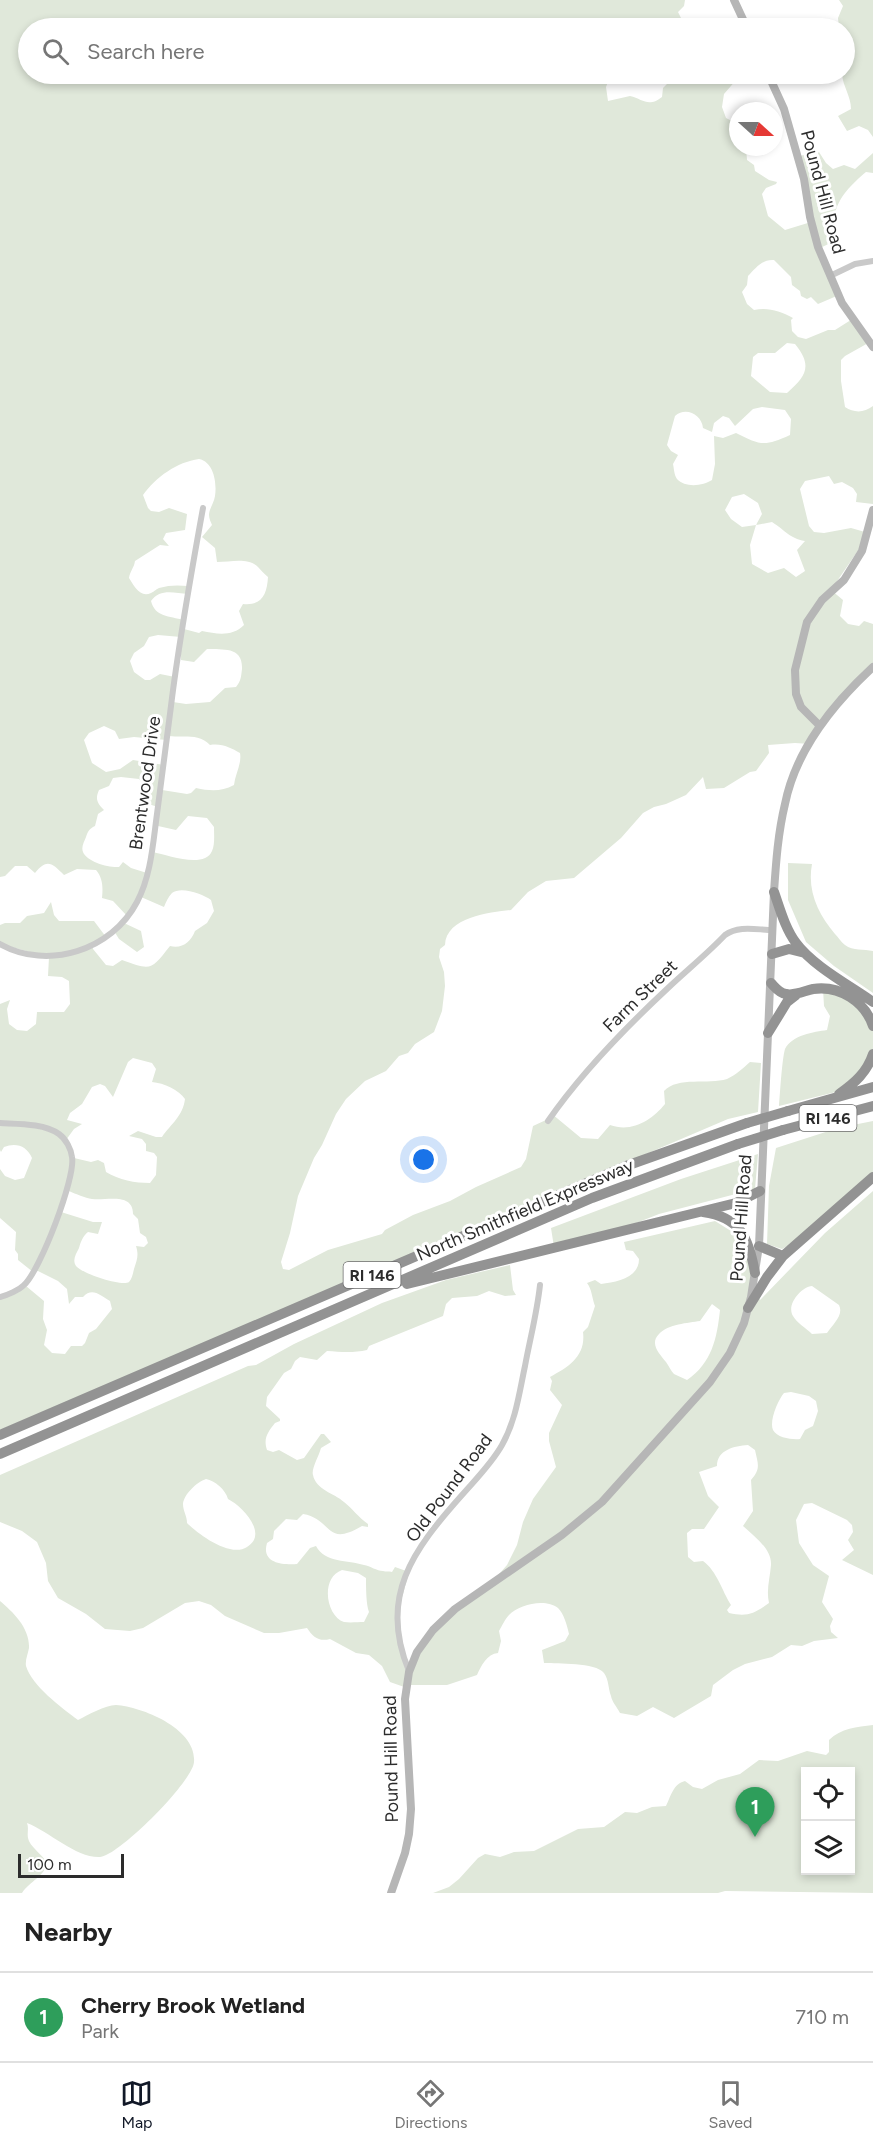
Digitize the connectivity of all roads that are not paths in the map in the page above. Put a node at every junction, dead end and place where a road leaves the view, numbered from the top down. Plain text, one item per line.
1 (734, 0) edge
2 (742, 18) edge
3 (772, 84) edge
4 (873, 261) edge
5 (830, 276) junction
6 (873, 347) edge
7 (202, 508) dead end
8 (873, 510) edge
9 (873, 667) edge
10 (819, 725) junction
11 (774, 892) junction
12 (773, 930) junction
13 (0, 944) edge
14 (805, 953) junction
15 (772, 954) junction
16 (771, 983) junction
17 (798, 994) junction
18 (873, 1002) edge
19 (873, 1026) edge
20 (768, 1033) junction
21 (873, 1054) edge
22 (873, 1087) edge
23 (833, 1097) junction
24 (873, 1106) edge
25 (548, 1121) dead end
26 (0, 1123) edge
27 (873, 1177) edge
28 (760, 1191) junction
29 (700, 1211) junction
30 (759, 1246) junction
31 (783, 1256) junction
32 (755, 1273) junction
33 (540, 1285) dead end
34 (384, 1289) junction
35 (0, 1298) edge
36 (748, 1308) junction
37 (0, 1435) edge
38 (0, 1454) edge
39 (409, 1672) junction
40 (391, 1893) edge

1 - 2 street
3 - 5 street, Pound Hill Road
4 - 5 street
5 - 6 street, Pound Hill Road
7 - 13 street, Brentwood Drive
8 - 10 street
9 - 10 street, Pound Hill Road
10 - 11 street, Pound Hill Road
11 - 12 street, Pound Hill Road
11 - 14 highway
12 - 15 street, Pound Hill Road
12 - 25 street, Farm Street
14 - 15 highway
14 - 18 highway
15 - 16 street, Pound Hill Road
16 - 17 highway
16 - 20 street, Pound Hill Road
17 - 19 highway
17 - 20 highway
20 - 28 street, Pound Hill Road
21 - 23 highway
22 - 23 highway, North Smithfield Expressway / RI 146
23 - 37 highway, North Smithfield Expressway / RI 146, bridge
24 - 34 highway, North Smithfield Expressway / RI 146, bridge
26 - 35 street
27 - 31 highway
28 - 29 highway
28 - 30 street, Pound Hill Road
29 - 32 highway
29 - 34 highway
30 - 31 highway
30 - 32 street, Pound Hill Road
31 - 36 highway
32 - 36 street, Pound Hill Road
33 - 39 street, Old Pound Road
34 - 38 highway, North Smithfield Expressway / RI 146
36 - 39 street, Pound Hill Road
39 - 40 street, Pound Hill Road

